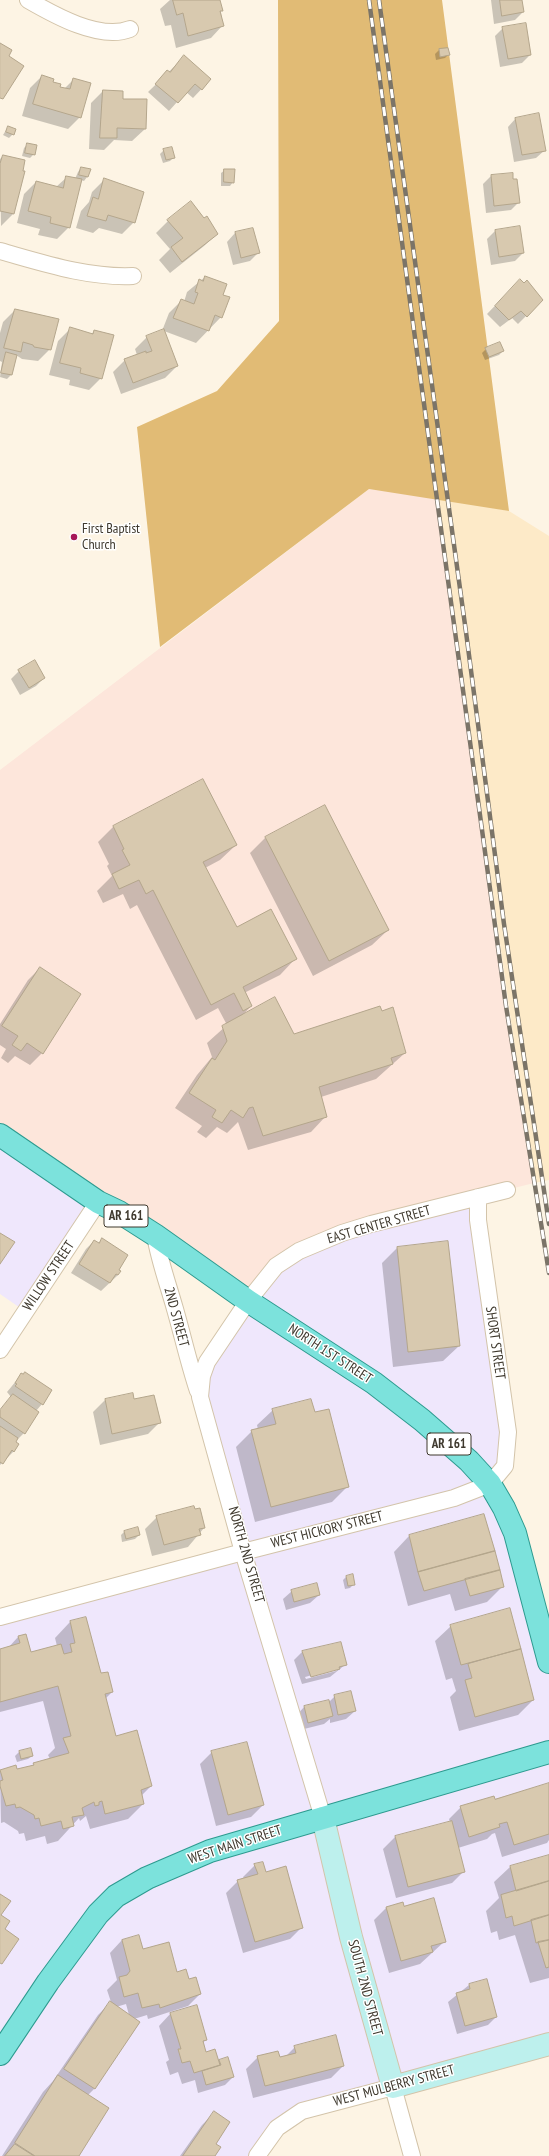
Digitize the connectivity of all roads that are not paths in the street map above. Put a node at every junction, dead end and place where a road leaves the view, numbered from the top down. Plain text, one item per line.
1 (28, 0) edge
2 (130, 29) dead end
3 (0, 251) edge
4 (133, 276) dead end
5 (0, 1135) edge
6 (507, 1190) dead end
7 (478, 1197) junction
8 (98, 1202) junction
9 (155, 1235) junction
10 (248, 1301) junction
11 (0, 1350) edge
12 (200, 1397) junction
13 (490, 1484) junction
14 (243, 1552) junction
15 (0, 1617) edge
16 (549, 1662) edge
17 (549, 1752) edge
18 (323, 1818) junction
19 (549, 2044) edge
20 (0, 2054) edge
21 (393, 2086) junction
22 (257, 2156) edge
23 (412, 2156) edge

1 - 2 street
3 - 4 street
5 - 8 main road, NORTH 1ST STREET / AR 161
6 - 7 street, EAST CENTER STREET
7 - 10 street, EAST CENTER STREET
7 - 13 street, SHORT STREET
8 - 9 main road, NORTH 1ST STREET / AR 161
8 - 11 street, WILLOW STREET
9 - 10 main road, NORTH 1ST STREET / AR 161
9 - 12 street, 2ND STREET
10 - 12 street, NORTH 2ND STREET
10 - 13 main road, NORTH 1ST STREET / AR 161
12 - 14 street, NORTH 2ND STREET
13 - 14 street, WEST HICKORY STREET
13 - 16 main road, NORTH 1ST STREET / AR 161
14 - 15 street, WEST HICKORY STREET
14 - 18 street, NORTH 2ND STREET
17 - 18 main road, WEST MAIN STREET
18 - 20 main road, WEST MAIN STREET
18 - 21 street, SOUTH 2ND STREET
19 - 21 street, WEST MULBERRY STREET
21 - 22 street, WEST MULBERRY STREET
21 - 23 street, SOUTH 2ND STREET

